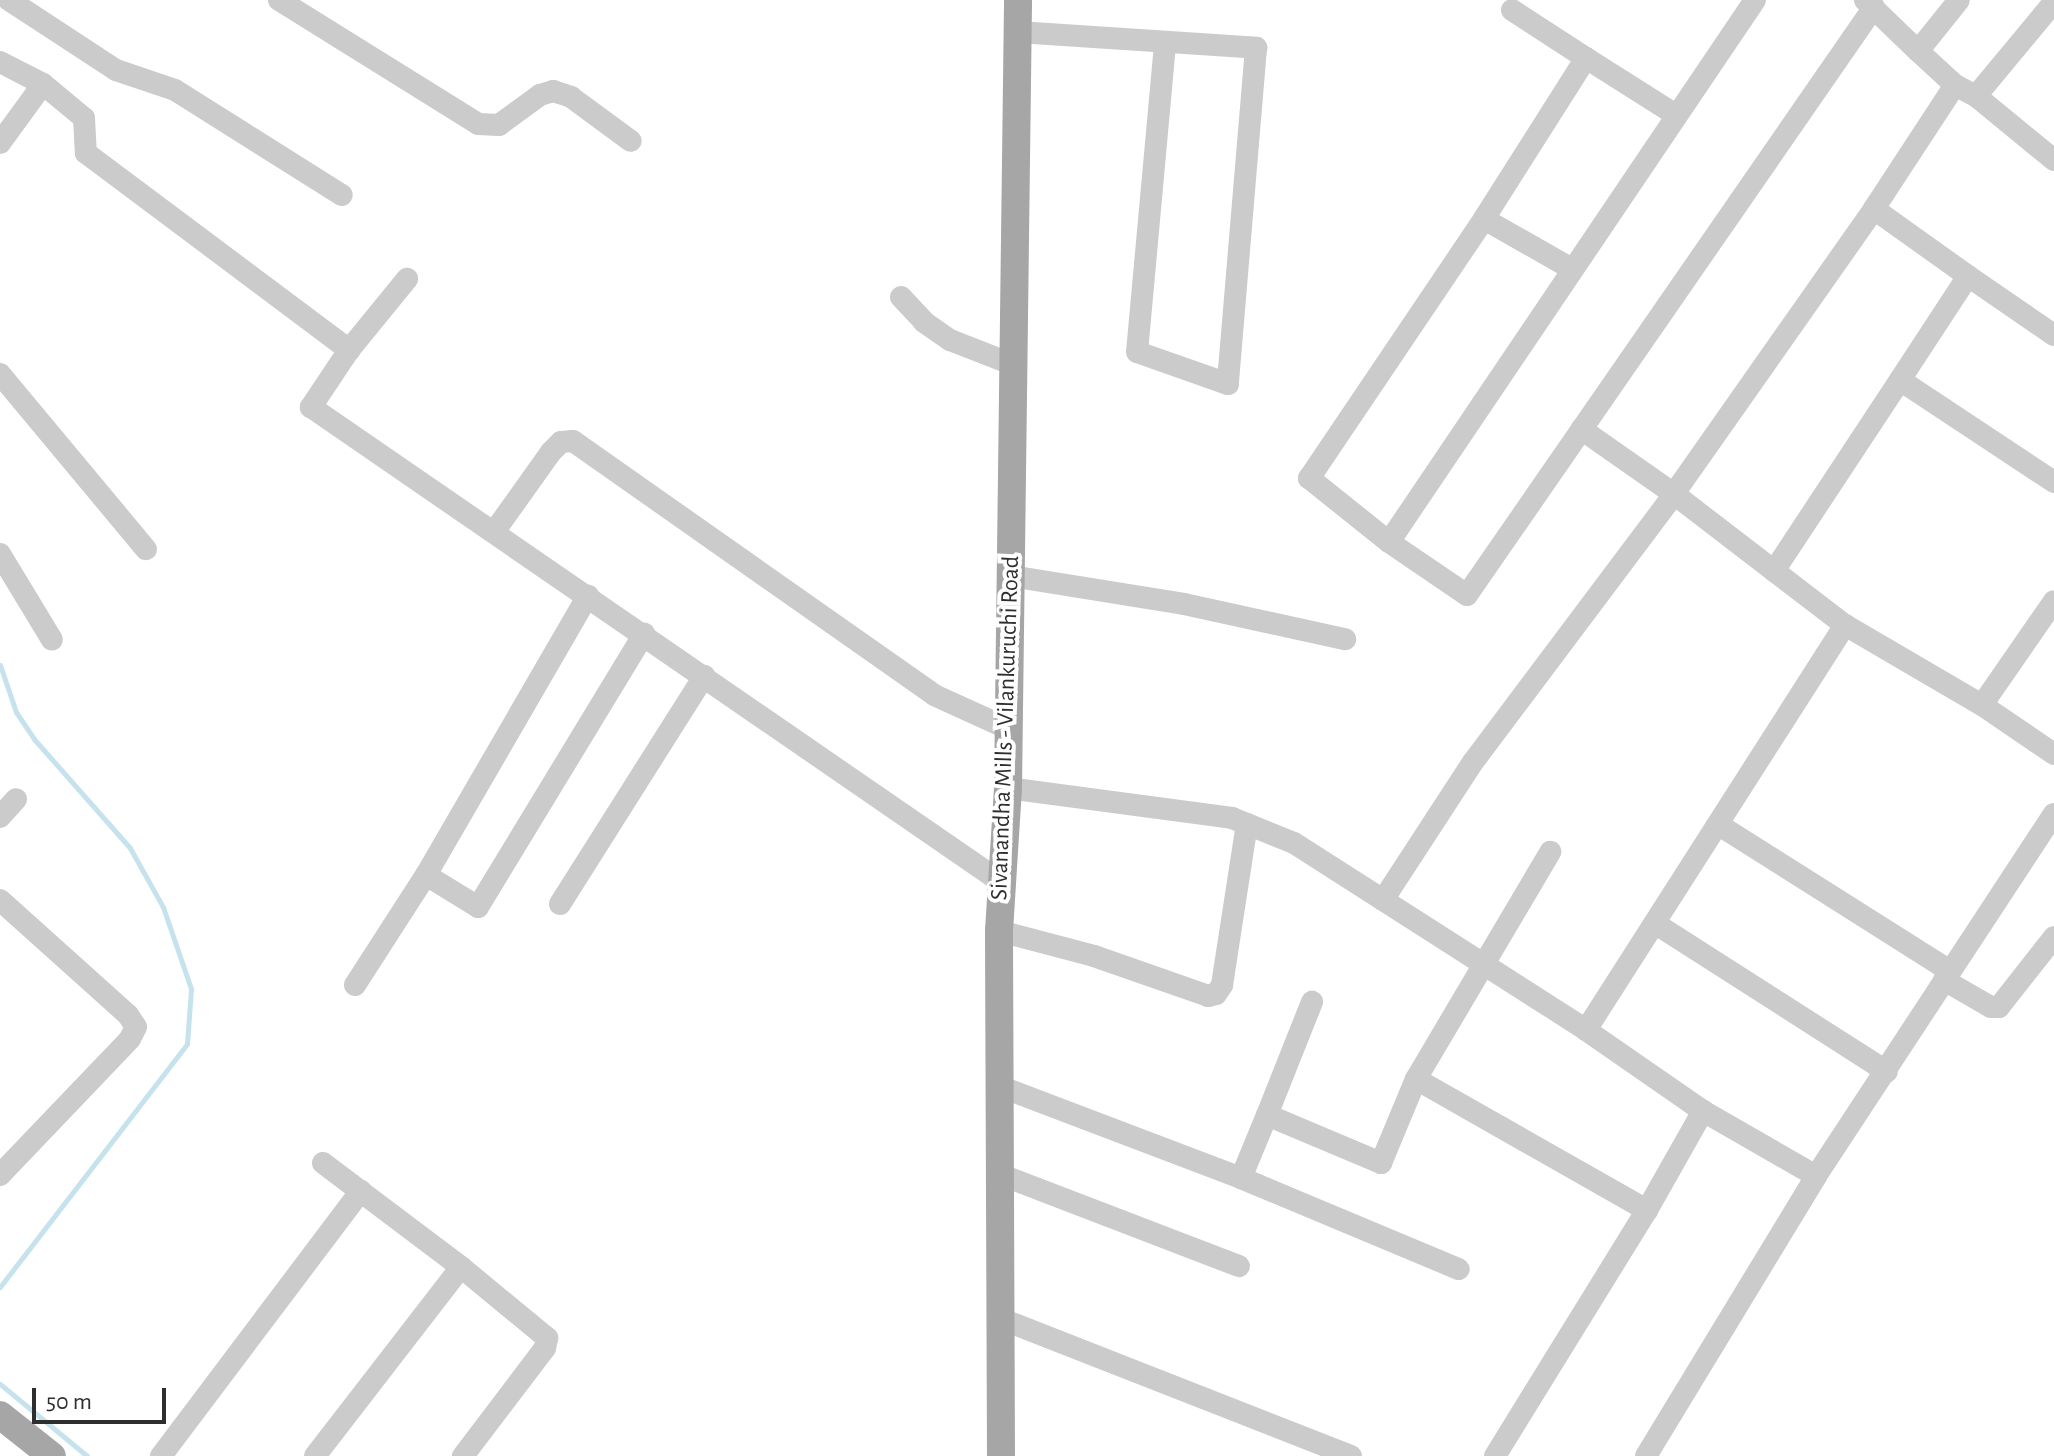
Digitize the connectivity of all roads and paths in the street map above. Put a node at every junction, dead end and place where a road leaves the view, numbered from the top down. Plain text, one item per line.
1 (9, 0) edge
2 (279, 0) edge
3 (1018, 0) edge
4 (1755, 0) edge
5 (1959, 0) edge
6 (2054, 2) edge
7 (1870, 4) edge
8 (1512, 10) dead end
9 (1018, 32) junction
10 (1165, 42) junction
11 (1918, 51) junction
12 (1586, 58) junction
13 (0, 62) edge
14 (43, 84) junction
15 (1955, 85) junction
16 (1976, 96) junction
17 (1676, 115) junction
18 (631, 141) dead end
19 (0, 143) edge
20 (2054, 160) edge
21 (342, 195) dead end
22 (1874, 209) junction
23 (1484, 219) junction
24 (1572, 269) junction
25 (1968, 276) junction
26 (407, 279) dead end
27 (901, 297) dead end
28 (2054, 335) edge
29 (349, 350) junction
30 (1014, 365) junction
31 (0, 374) edge
32 (1900, 380) junction
33 (1581, 429) junction
34 (2054, 482) edge
35 (1674, 494) junction
36 (494, 532) junction
37 (1389, 542) junction
38 (146, 549) dead end
39 (0, 554) edge
40 (1774, 571) junction
41 (1011, 576) junction
42 (588, 596) junction
43 (2054, 601) edge
44 (1845, 625) junction
45 (644, 634) junction
46 (1345, 639) dead end
47 (52, 640) dead end
48 (704, 676) junction
49 (1982, 705) junction
50 (1009, 729) junction
51 (2054, 754) edge
52 (1008, 788) junction
53 (16, 799) dead end
54 (2054, 814) edge
55 (0, 817) edge
56 (1247, 824) junction
57 (1719, 825) junction
58 (1550, 852) dead end
59 (426, 875) junction
60 (1004, 884) junction
61 (0, 900) edge
62 (1383, 900) junction
63 (560, 904) dead end
64 (1656, 924) junction
65 (999, 931) junction
66 (2054, 937) edge
67 (1482, 963) junction
68 (1947, 975) junction
69 (355, 985) dead end
70 (1312, 1002) dead end
71 (1586, 1030) junction
72 (1887, 1072) junction
73 (1416, 1079) junction
74 (999, 1086) junction
75 (1703, 1111) junction
76 (1267, 1115) junction
77 (323, 1163) dead end
78 (999, 1174) junction
79 (0, 1175) edge
80 (1816, 1176) junction
81 (1241, 1178) junction
82 (361, 1191) junction
83 (1647, 1210) junction
84 (1239, 1266) dead end
85 (461, 1267) junction
86 (1459, 1269) dead end
87 (999, 1318) junction
88 (0, 1415) edge
89 (52, 1456) edge
90 (161, 1456) edge
91 (315, 1456) edge
92 (463, 1456) edge
93 (1001, 1456) edge
94 (1351, 1456) edge
95 (1495, 1456) edge
96 (1646, 1456) edge

1 - 21 street
2 - 18 street
3 - 9 main road, Sivanandha Mills - Vilankuruchi Road
4 - 17 street
5 - 11 street
6 - 16 street
7 - 11 street
7 - 33 street
8 - 12 street
9 - 10 street
9 - 30 main road, Sivanandha Mills - Vilankuruchi Road
10 - 10 street
11 - 15 street
12 - 17 street
12 - 23 street
13 - 14 street
14 - 19 street
14 - 29 street
15 - 16 street
15 - 22 street
16 - 20 street
17 - 24 street
22 - 25 street
22 - 35 street
23 - 24 street
23 - 37 street
24 - 37 street
25 - 28 street
25 - 32 street
26 - 29 street
27 - 30 street
29 - 36 street
30 - 41 main road, Sivanandha Mills - Vilankuruchi Road
31 - 38 street
32 - 34 street
32 - 40 street
33 - 35 street
33 - 37 street
35 - 40 street
35 - 62 street
36 - 42 street
36 - 50 street
39 - 47 street
40 - 44 street
41 - 46 street
41 - 50 main road, Sivanandha Mills - Vilankuruchi Road
42 - 45 street
42 - 59 street
43 - 49 street
44 - 49 street
44 - 57 street
45 - 48 street
45 - 59 street
48 - 60 street
48 - 63 street
49 - 51 street
50 - 52 main road, Sivanandha Mills - Vilankuruchi Road
52 - 56 street
52 - 60 main road, Sivanandha Mills - Vilankuruchi Road
53 - 55 street
54 - 68 street
56 - 62 street
56 - 65 street
57 - 64 street
57 - 68 street
58 - 67 street
59 - 69 street
60 - 65 main road, Sivanandha Mills - Vilankuruchi Road
61 - 79 street
62 - 67 street
64 - 71 street
64 - 72 street
65 - 74 main road, Sivanandha Mills - Vilankuruchi Road
66 - 68 street
67 - 71 street
67 - 73 street
68 - 72 street
70 - 76 street
71 - 75 street
72 - 80 street
73 - 76 street
73 - 83 street
74 - 78 main road, Sivanandha Mills - Vilankuruchi Road
74 - 81 street
75 - 80 street
75 - 83 street
76 - 81 street
77 - 82 street
78 - 84 street
78 - 87 main road, Sivanandha Mills - Vilankuruchi Road
80 - 96 street
81 - 86 street
82 - 85 street
82 - 90 street
83 - 95 street
85 - 91 street
85 - 92 street
87 - 93 main road, Sivanandha Mills - Vilankuruchi Road
87 - 94 street
88 - 89 main road

